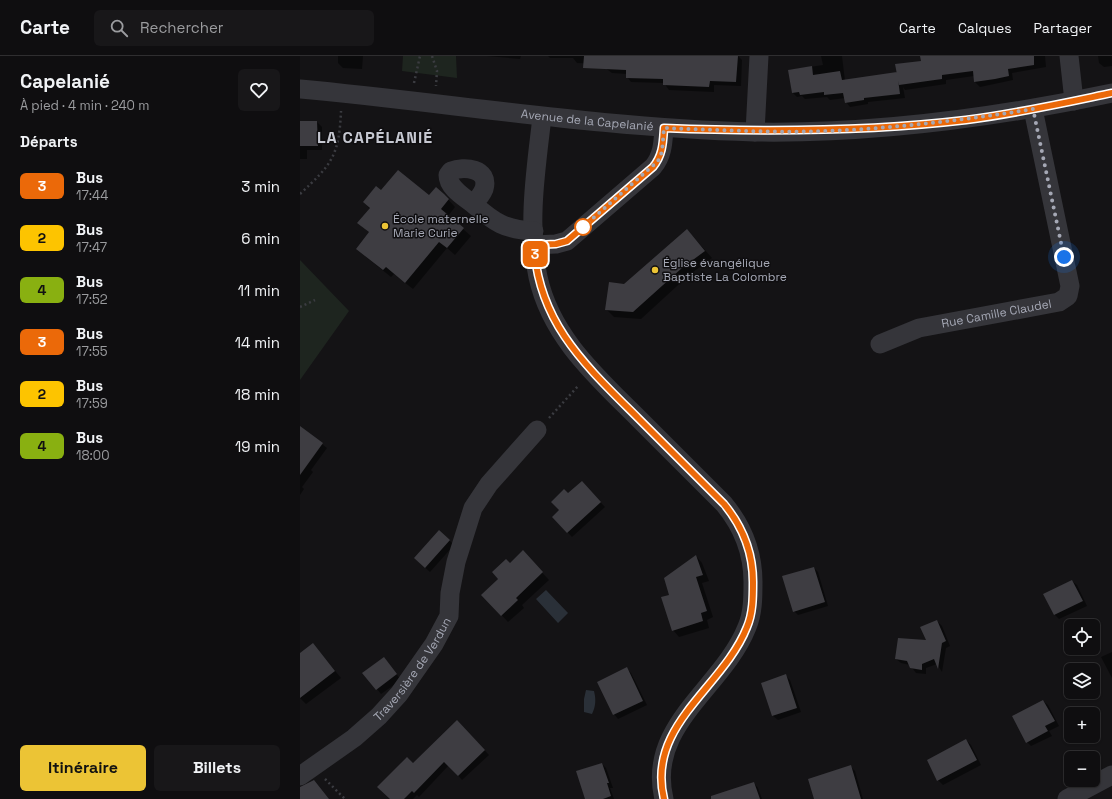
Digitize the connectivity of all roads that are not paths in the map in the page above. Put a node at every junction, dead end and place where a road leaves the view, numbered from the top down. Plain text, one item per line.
1 (759, 56) edge
2 (1069, 56) edge
3 (300, 89) edge
4 (1112, 93) edge
5 (1074, 101) junction
6 (1033, 109) junction
7 (542, 117) junction
8 (664, 128) junction
9 (755, 132) junction
10 (473, 204) dead end
11 (534, 238) junction
12 (880, 344) dead end
13 (537, 430) road end
14 (307, 771) edge
15 (1112, 775) edge
16 (664, 799) edge
17 (1067, 799) edge

1 - 9 street
2 - 5 street
3 - 7 street, Avenue de la Capelanié
4 - 5 street, Avenue de la Capelanié
5 - 6 street, Avenue de la Capelanié
6 - 9 street, Avenue de la Capelanié
6 - 12 street, Rue Camille Claudel
7 - 8 street, Avenue de la Capelanié
7 - 11 street
8 - 9 street, Avenue de la Capelanié
8 - 11 street
10 - 11 street
11 - 16 street
13 - 14 street, Traversière de Verdun
15 - 17 street

